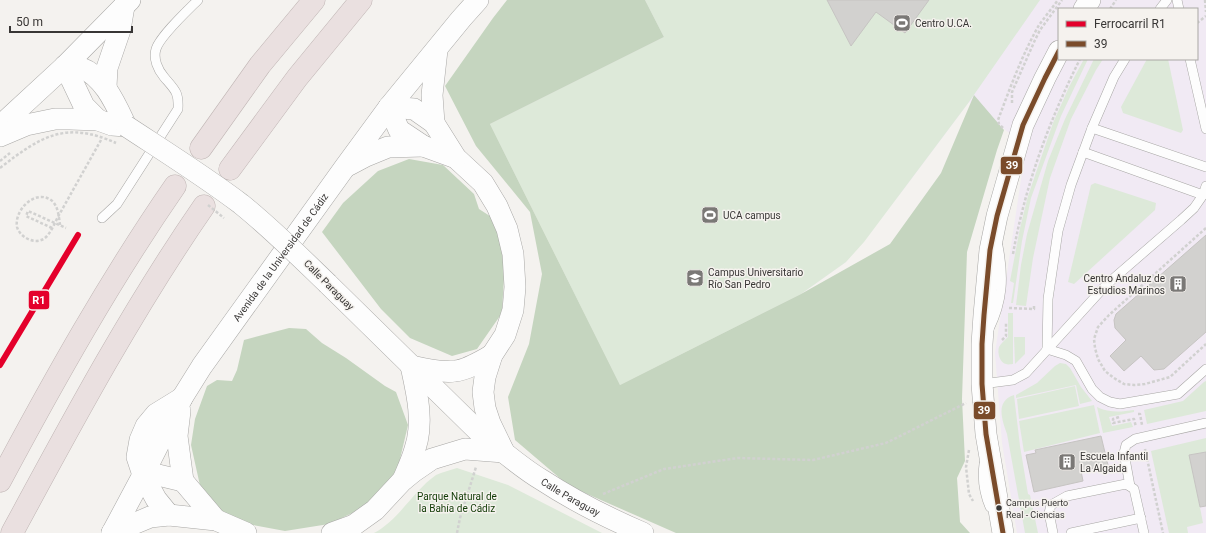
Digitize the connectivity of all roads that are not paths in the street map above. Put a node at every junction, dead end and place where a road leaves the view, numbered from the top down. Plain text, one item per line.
1 (198, 0) edge
2 (314, 0) edge
3 (361, 0) edge
4 (478, 0) edge
5 (1167, 0) edge
6 (127, 3) edge
7 (1161, 8) edge
8 (437, 50) junction
9 (1058, 53) edge
10 (1124, 60) edge
11 (1190, 60) edge
12 (65, 66) junction
13 (106, 88) junction
14 (389, 107) junction
15 (434, 123) junction
16 (0, 126) edge
17 (1092, 128) junction
18 (100, 129) junction
19 (1206, 129) edge
20 (121, 134) junction
21 (0, 136) edge
22 (423, 146) junction
23 (201, 148) dead end
24 (1082, 152) junction
25 (456, 158) junction
26 (345, 167) junction
27 (1206, 167) edge
28 (230, 169) dead end
29 (175, 186) dead end
30 (1204, 191) edge
31 (206, 205) road end
32 (102, 218) dead end
33 (1047, 350) junction
34 (492, 355) junction
35 (411, 366) junction
36 (1206, 370) edge
37 (982, 384) junction
38 (182, 398) junction
39 (1206, 423) edge
40 (504, 452) junction
41 (143, 475) junction
42 (0, 481) edge
43 (183, 481) junction
44 (402, 481) junction
45 (1130, 486) junction
46 (169, 515) junction
47 (1141, 518) junction
48 (216, 520) junction
49 (1002, 528) edge
50 (12, 533) edge
51 (112, 533) edge
52 (246, 533) edge
53 (332, 533) edge
54 (643, 533) edge
55 (1053, 533) edge
56 (1071, 533) edge
57 (1144, 533) edge

1 - 32 lane
2 - 23 highway
3 - 28 highway
4 - 8 street, Avenida de la Universidad de Cádiz
5 - 7 lane
6 - 12 street
6 - 13 street
8 - 14 street, Avenida de la Universidad de Cádiz
8 - 15 street
9 - 37 street
10 - 17 lane
11 - 19 lane
12 - 13 street
12 - 16 street
12 - 18 street
13 - 20 street
14 - 15 street
14 - 22 street
14 - 26 street, Avenida de la Universidad de Cádiz
15 - 25 street
17 - 24 lane
17 - 27 lane
18 - 20 street
18 - 21 street
20 - 35 street, Calle Paraguay, bridge
22 - 25 street
22 - 26 street
24 - 30 lane
24 - 33 lane
25 - 34 street
26 - 38 street, Avenida de la Universidad de Cádiz
29 - 42 highway
30 - 33 lane
31 - 50 highway
33 - 36 lane
33 - 37 lane
34 - 35 street
34 - 40 street
35 - 40 street, Calle Paraguay
35 - 44 street
37 - 49 street
38 - 41 street
38 - 43 street
39 - 45 lane
40 - 44 street
40 - 54 street, Calle Paraguay
41 - 43 street
41 - 46 street
41 - 51 street
43 - 48 street
44 - 53 street
45 - 47 lane
45 - 55 lane
46 - 48 street
46 - 51 street
47 - 56 lane
47 - 57 lane
48 - 52 street

